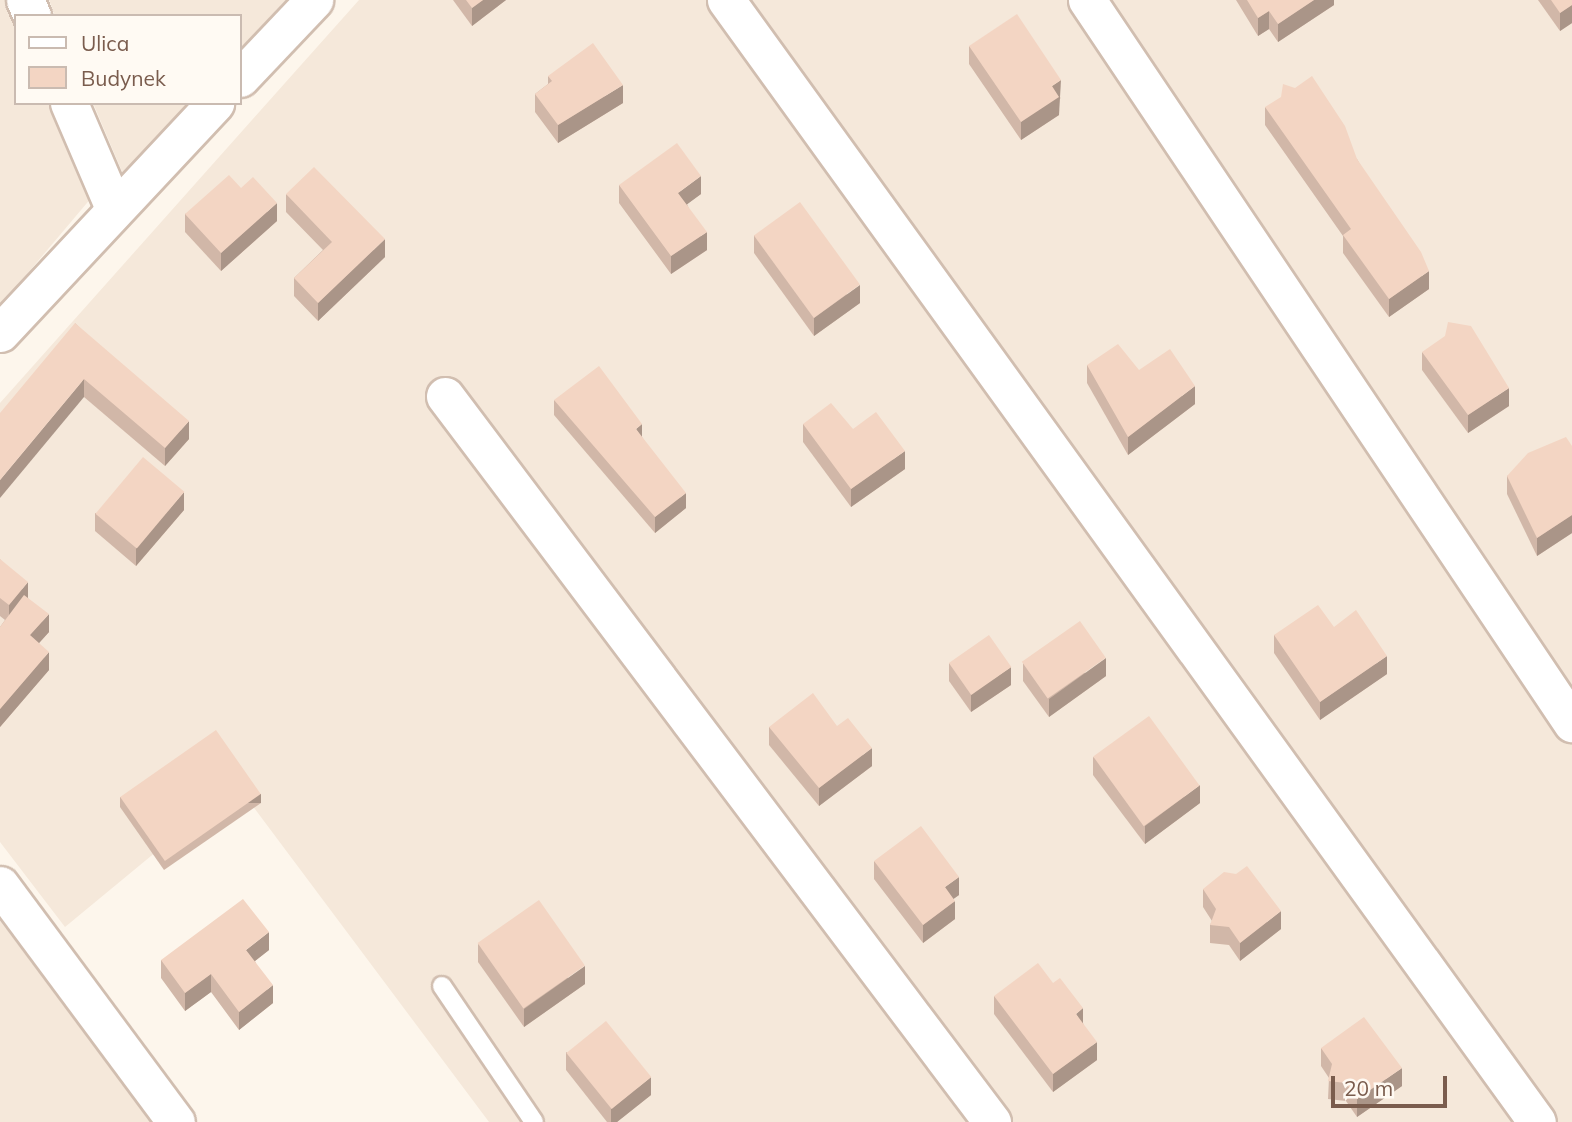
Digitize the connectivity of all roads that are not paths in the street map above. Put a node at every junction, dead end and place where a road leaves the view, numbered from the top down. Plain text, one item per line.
1 (314, 0) edge
2 (726, 0) edge
3 (1087, 0) edge
4 (242, 76) edge
5 (70, 105) edge
6 (213, 105) edge
7 (114, 208) junction
8 (0, 333) edge
9 (445, 396) dead end
10 (1572, 723) edge
11 (0, 885) edge
12 (442, 986) dead end
13 (176, 1122) edge
14 (534, 1122) edge
15 (992, 1122) edge
16 (1537, 1122) edge

1 - 4 street
2 - 16 street
3 - 10 street
5 - 7 street
6 - 7 street
7 - 8 street
9 - 15 street
11 - 13 street
12 - 14 lane

